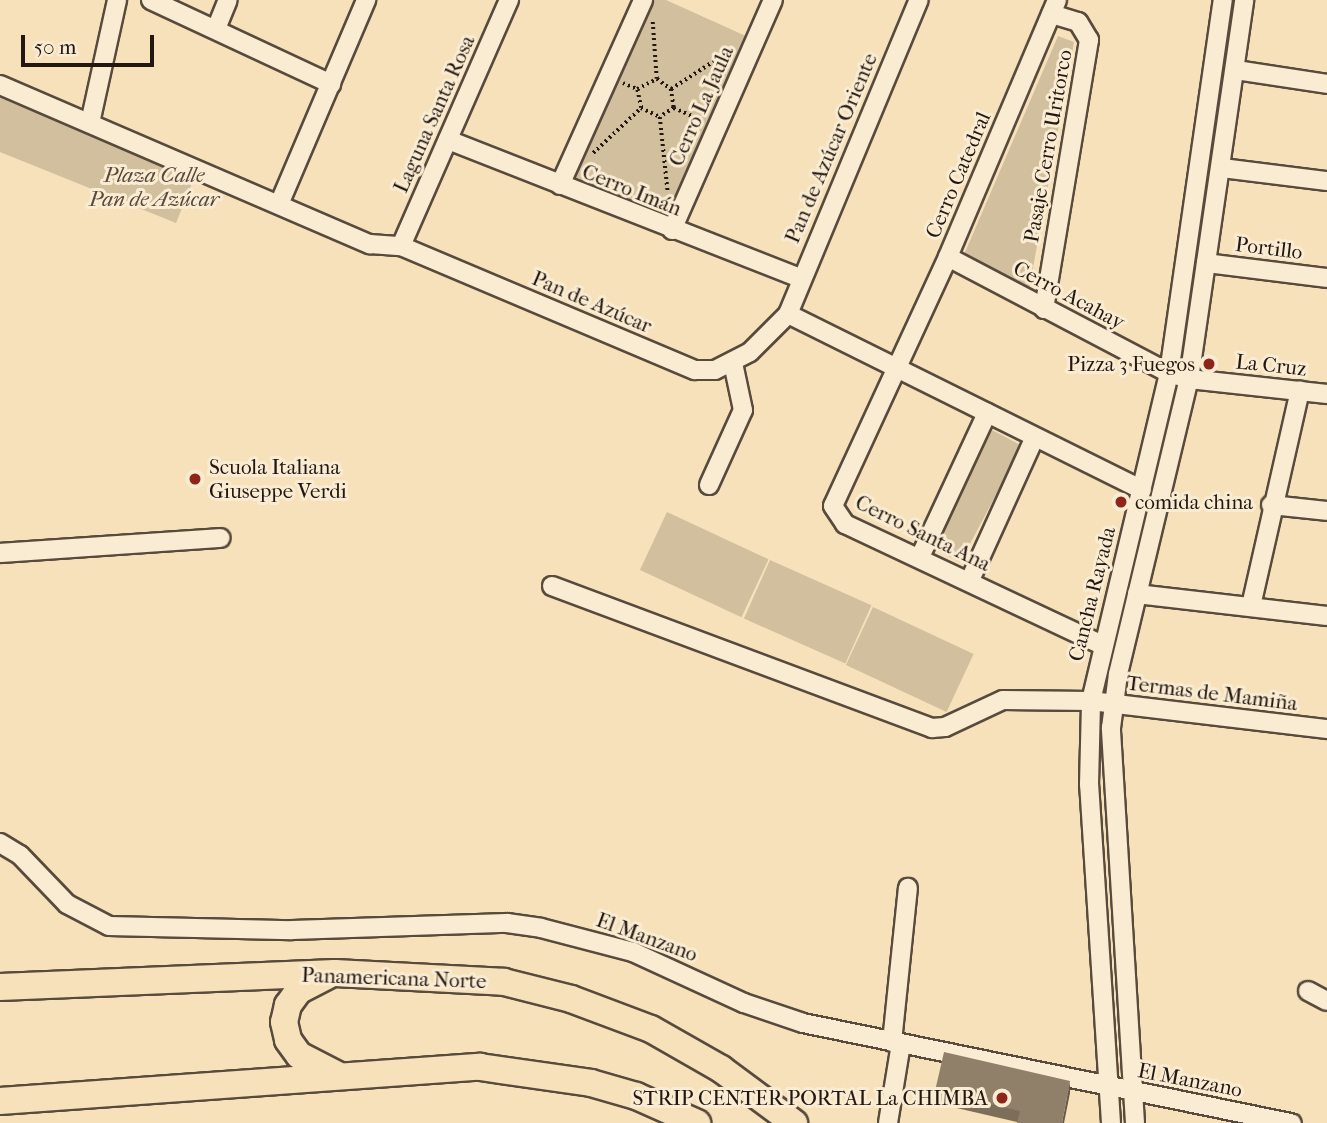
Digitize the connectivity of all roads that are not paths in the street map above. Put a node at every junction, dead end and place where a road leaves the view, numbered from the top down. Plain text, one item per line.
1 (117, 0) edge
2 (151, 0) edge
3 (228, 0) edge
4 (366, 0) edge
5 (509, 0) edge
6 (773, 0) edge
7 (919, 0) edge
8 (1223, 0) edge
9 (1244, 0) edge
10 (648, 7) edge
11 (1054, 7) edge
12 (216, 29) junction
13 (1236, 70) junction
14 (331, 83) junction
15 (1327, 84) edge
16 (0, 85) edge
17 (90, 123) junction
18 (448, 140) junction
19 (1222, 168) junction
20 (1327, 181) edge
21 (560, 185) junction
22 (279, 202) junction
23 (671, 230) junction
24 (401, 246) junction
25 (948, 257) junction
26 (1206, 263) junction
27 (801, 278) junction
28 (1327, 278) edge
29 (1044, 309) junction
30 (788, 314) junction
31 (733, 363) junction
32 (899, 366) junction
33 (1169, 373) junction
34 (1189, 379) junction
35 (1300, 391) junction
36 (1327, 394) edge
37 (987, 413) junction
38 (1034, 439) junction
39 (709, 485) dead end
40 (1142, 490) junction
41 (1271, 505) junction
42 (1327, 511) edge
43 (220, 538) dead end
44 (0, 554) edge
45 (920, 557) junction
46 (970, 580) junction
47 (552, 586) dead end
48 (1137, 594) junction
49 (1251, 606) junction
50 (1327, 616) edge
51 (1102, 645) junction
52 (1091, 701) junction
53 (1114, 704) junction
54 (1327, 729) edge
55 (0, 843) edge
56 (908, 888) dead end
57 (335, 973) junction
58 (0, 987) edge
59 (1308, 991) dead end
60 (1327, 1001) edge
61 (897, 1043) junction
62 (337, 1074) junction
63 (1111, 1088) junction
64 (1134, 1091) junction
65 (0, 1101) edge
66 (1206, 1115) edge
67 (697, 1123) edge
68 (794, 1123) edge
69 (888, 1123) edge
70 (1111, 1123) edge
71 (1135, 1123) edge
72 (1292, 1123) edge

1 - 17 street
2 - 12 street
3 - 12 street
4 - 14 street
5 - 18 street, Laguna Santa Rosa
6 - 23 street, Cerro La Jaula
7 - 27 street, Pan de Azúcar Oriente
8 - 33 street, Cancha Rayada
9 - 13 street, Cancha Rayada
10 - 21 street
11 - 25 street, Cerro Catedral
11 - 29 street, Pasaje Cerro Uritorco
12 - 14 street
13 - 15 street
13 - 19 street, Cancha Rayada
14 - 22 street
16 - 17 street, Pan de Azúcar
17 - 22 street, Pan de Azúcar
18 - 21 street, Cerro Imán
18 - 24 street, Laguna Santa Rosa
19 - 20 street
19 - 26 street, Cancha Rayada
21 - 23 street, Cerro Imán
22 - 24 street, Pan de Azúcar
23 - 27 street, Cerro Imán
24 - 31 street, Pan de Azúcar
25 - 29 street, Cerro Acahay
25 - 32 street, Cerro Catedral
26 - 28 street, Portillo
26 - 34 street, Cancha Rayada
27 - 30 street, Pan de Azúcar Oriente
29 - 33 street, Cerro Acahay
30 - 31 street, Pan de Azúcar
30 - 32 street
31 - 39 street
32 - 37 street
32 - 45 street, Cerro Santa Ana
33 - 34 street, La Cruz
33 - 40 street, Cancha Rayada
34 - 35 street, La Cruz
34 - 48 street, Cancha Rayada
35 - 36 street, La Cruz
35 - 41 street
37 - 38 street
37 - 45 street
38 - 40 street
38 - 46 street
40 - 51 street, Cancha Rayada
41 - 42 street
41 - 49 street
43 - 44 street
45 - 46 street, Cerro Santa Ana
46 - 51 street, Cerro Santa Ana
47 - 52 street, Termas de Mamiña
48 - 49 street
48 - 53 street, Cancha Rayada
49 - 50 street
51 - 52 street, Cancha Rayada
52 - 53 street, Termas de Mamiña
52 - 63 street, Cancha Rayada
53 - 54 street, Termas de Mamiña
53 - 64 street, Cancha Rayada
55 - 61 street, El Manzano
56 - 61 street
57 - 58 highway, Panamericana Norte
57 - 62 highway
57 - 68 highway, Panamericana Norte
59 - 60 street
61 - 63 street, El Manzano
61 - 69 street
62 - 65 highway
62 - 67 highway
63 - 64 street, El Manzano
63 - 70 street, Cancha Rayada
64 - 66 street, El Manzano
64 - 71 street, Cancha Rayada
66 - 72 street, El Manzano

